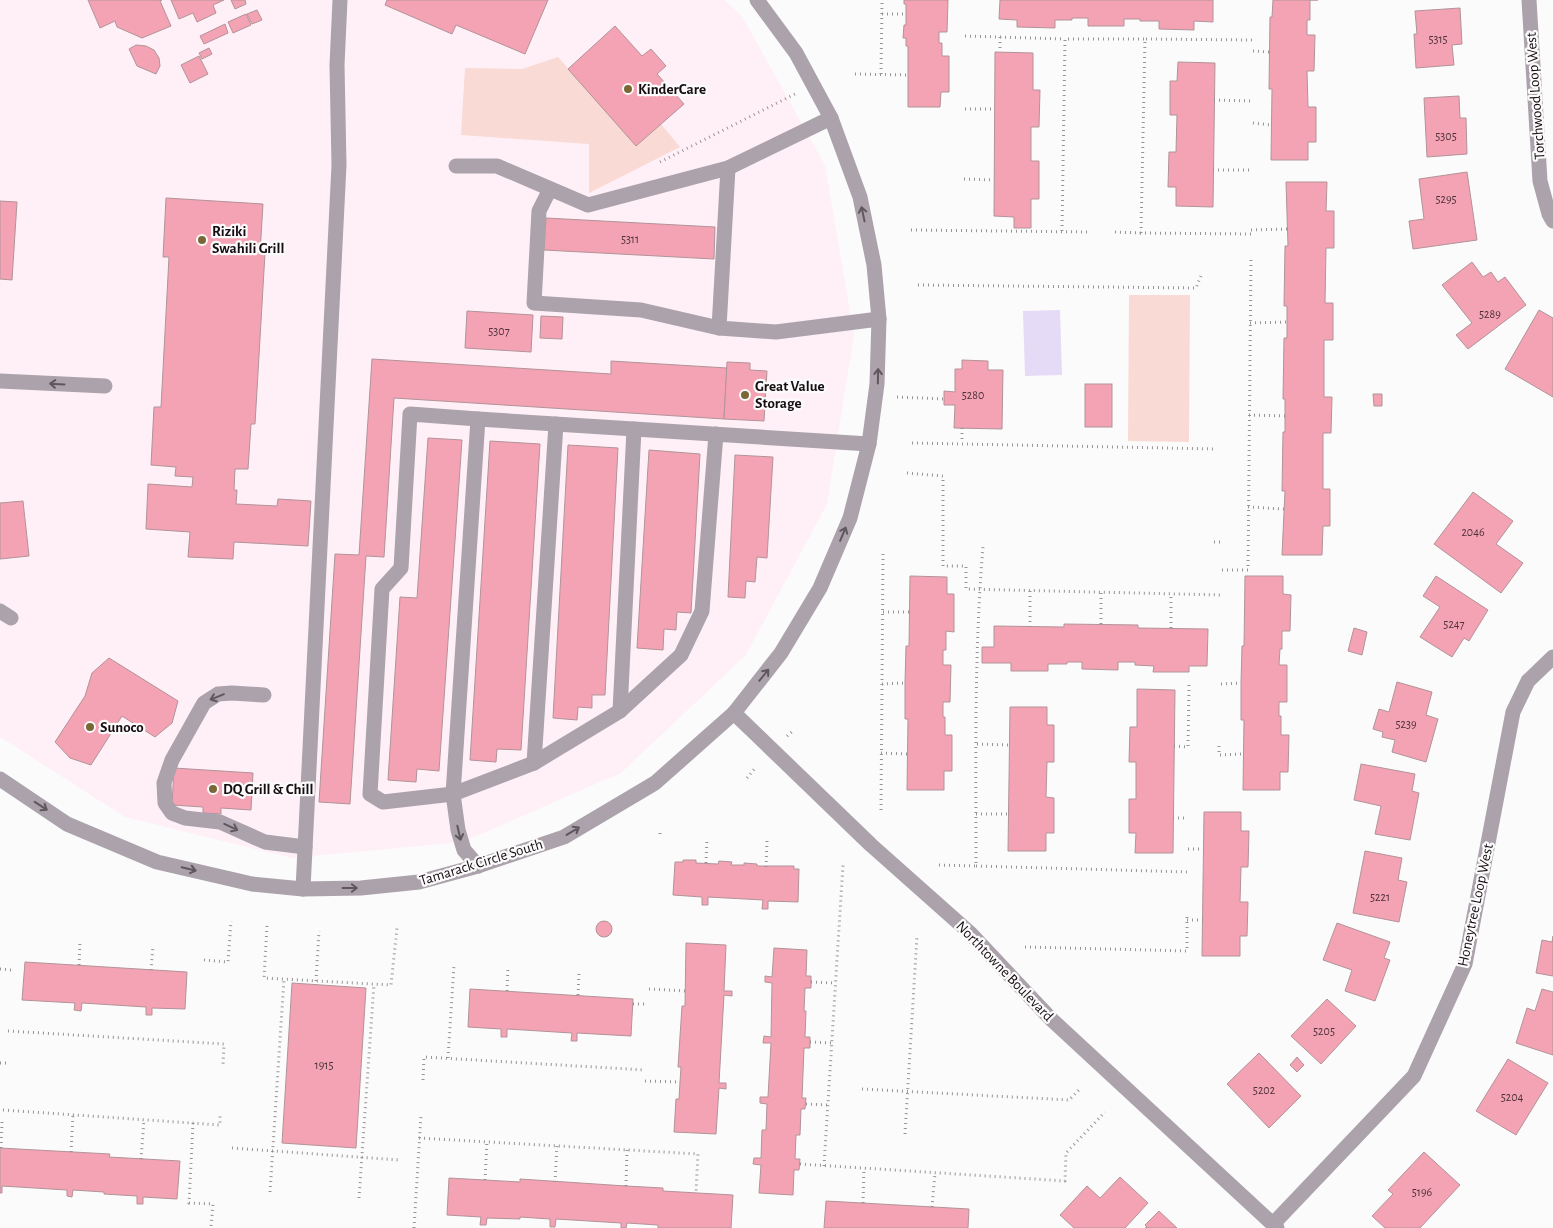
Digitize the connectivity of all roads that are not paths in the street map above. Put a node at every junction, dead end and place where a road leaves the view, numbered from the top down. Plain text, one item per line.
1 (340, 0) edge
2 (757, 0) edge
3 (1529, 0) edge
4 (831, 118) junction
5 (456, 166) dead end
6 (728, 168) junction
7 (550, 189) junction
8 (1553, 221) edge
9 (879, 319) junction
10 (718, 328) junction
11 (0, 381) edge
12 (105, 386) dead end
13 (478, 419) junction
14 (556, 424) junction
15 (634, 429) junction
16 (716, 434) junction
17 (869, 444) junction
18 (1553, 657) edge
19 (264, 695) dead end
20 (620, 711) junction
21 (734, 713) junction
22 (534, 763) junction
23 (0, 779) edge
24 (453, 794) junction
25 (305, 847) junction
26 (478, 866) junction
27 (302, 889) junction
28 (1275, 1226) edge

1 - 25 street
2 - 4 street, Tamarack Circle South
3 - 8 street, Torchwood Loop West
4 - 6 street
9 -> 4 street, Tamarack Circle South
5 - 7 street
6 - 7 street
6 - 10 street
7 - 10 street
9 - 10 street
17 -> 9 street, Tamarack Circle South
12 -> 11 street
13 - 14 street
13 - 24 street
13 - 24 street
14 - 15 street
14 - 22 street
15 - 16 street
15 - 20 street
16 - 17 street
16 - 20 street
21 -> 17 street, Tamarack Circle South
18 - 28 street, Honeytree Loop West
19 -> 25 street
20 - 22 street
26 -> 21 street, Tamarack Circle South
21 - 28 street, Northtowne Boulevard
22 - 24 street
23 -> 27 street, Tamarack Circle South
24 -> 26 street
25 - 27 street
27 -> 26 street, Tamarack Circle South

